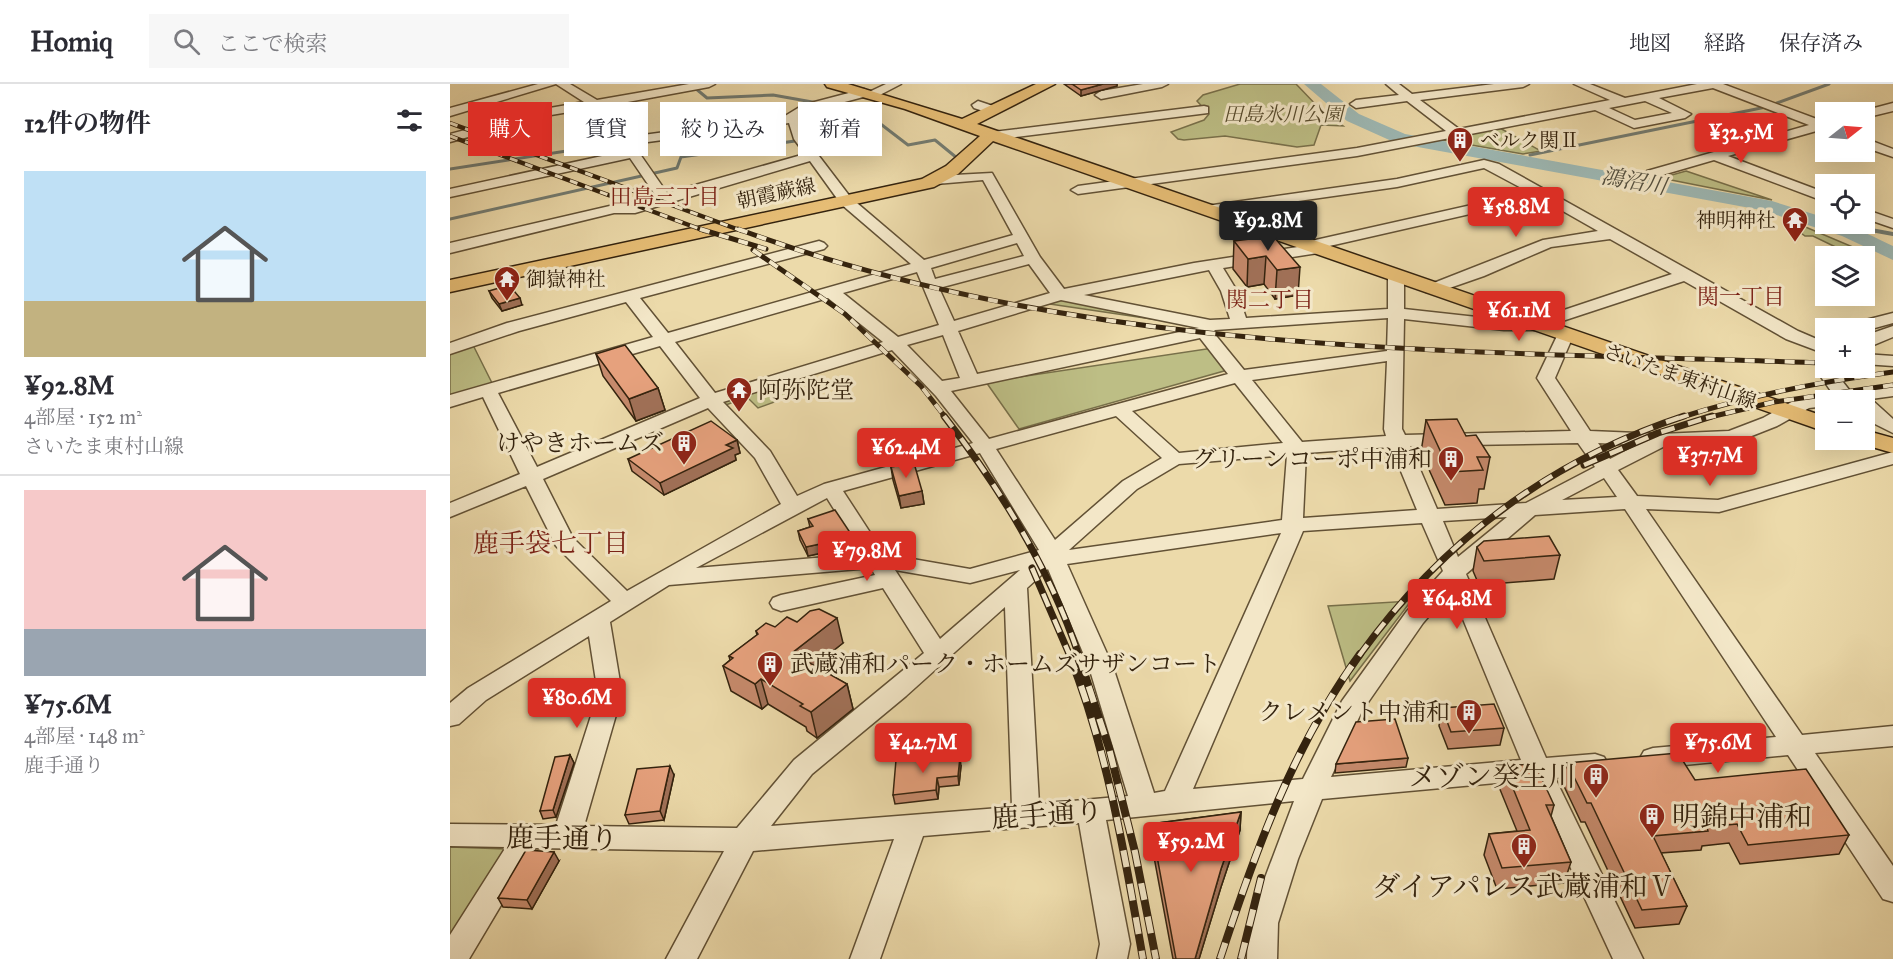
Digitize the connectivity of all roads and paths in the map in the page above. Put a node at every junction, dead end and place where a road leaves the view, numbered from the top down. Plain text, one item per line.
1 (551, 84) edge
2 (562, 84) edge
3 (709, 84) edge
4 (832, 84) edge
5 (895, 84) edge
6 (1048, 84) edge
7 (1162, 84) edge
8 (1392, 84) edge
9 (1523, 84) edge
10 (1580, 84) edge
11 (1714, 84) edge
12 (1500, 85) edge
13 (868, 94) junction
14 (1409, 98) junction
15 (1648, 98) junction
16 (1194, 101) dead end
17 (592, 102) edge
18 (606, 102) edge
19 (1624, 102) junction
20 (1356, 104) dead end
21 (1598, 107) junction
22 (1893, 107) edge
23 (1875, 111) edge
24 (450, 112) edge
25 (450, 117) edge
26 (1134, 118) junction
27 (788, 119) junction
28 (1661, 119) junction
29 (468, 123) edge
30 (1815, 123) edge
31 (962, 125) junction
32 (1815, 128) edge
33 (468, 133) edge
34 (798, 133) edge
35 (1456, 134) junction
36 (992, 135) junction
37 (450, 138) edge
38 (648, 138) edge
39 (1875, 146) edge
40 (1893, 153) edge
41 (619, 156) edge
42 (635, 156) edge
43 (813, 156) joint
44 (1715, 156) junction
45 (1652, 174) dead end
46 (936, 180) junction
47 (1130, 183) junction
48 (1078, 190) dead end
49 (450, 193) edge
50 (1541, 194) junction
51 (1815, 194) edge
52 (664, 198) junction
53 (846, 201) junction
54 (1206, 210) junction
55 (1875, 217) edge
56 (1893, 224) edge
57 (1611, 234) junction
58 (1022, 237) junction
59 (819, 246) dead end
60 (1314, 247) junction
61 (450, 248) edge
62 (1034, 258) junction
63 (1214, 265) junction
64 (922, 266) junction
65 (1685, 275) junction
66 (1396, 276) junction
67 (931, 285) junction
68 (450, 286) edge
69 (1432, 289) junction
70 (832, 293) junction
71 (1060, 295) junction
72 (630, 296) junction
73 (1396, 313) junction
74 (1893, 318) edge
75 (1240, 323) junction
76 (1875, 323) edge
77 (1535, 325) junction
78 (949, 329) junction
79 (1207, 329) junction
80 (1893, 331) edge
81 (1565, 336) junction
82 (1875, 338) edge
83 (666, 340) junction
84 (896, 344) junction
85 (1815, 344) edge
86 (450, 348) edge
87 (1396, 356) junction
88 (1875, 359) edge
89 (1893, 361) edge
90 (1240, 376) junction
91 (1831, 378) edge
92 (970, 380) junction
93 (937, 388) junction
94 (488, 390) junction
95 (1847, 390) edge
96 (1893, 391) edge
97 (1875, 395) edge
98 (711, 400) junction
99 (450, 401) edge
100 (1815, 402) edge
101 (1120, 410) junction
102 (1787, 413) junction
103 (1875, 414) edge
104 (1815, 422) edge
105 (1893, 427) edge
106 (1584, 438) junction
107 (1661, 440) junction
108 (1875, 440) edge
109 (1397, 441) junction
110 (987, 446) junction
111 (1893, 446) edge
112 (1297, 448) junction
113 (1893, 458) edge
114 (1174, 459) junction
115 (1606, 467) junction
116 (531, 476) junction
117 (831, 488) junction
118 (1631, 502) junction
119 (792, 506) junction
120 (1528, 510) junction
121 (450, 511) edge
122 (1429, 515) junction
123 (1293, 525) junction
124 (1053, 557) junction
125 (883, 569) junction
126 (1454, 572) junction
127 (665, 579) junction
128 (1016, 586) junction
129 (626, 603) junction
130 (781, 603) dead end
131 (598, 620) junction
132 (937, 654) junction
133 (450, 717) edge
134 (1893, 736) edge
135 (1795, 744) junction
136 (1538, 769) junction
137 (1312, 789) junction
138 (1174, 801) junction
139 (1144, 805) junction
140 (1091, 811) junction
141 (1026, 815) junction
142 (913, 825) junction
143 (450, 835) edge
144 (527, 837) junction
145 (566, 838) junction
146 (744, 840) junction
147 (1893, 890) edge
148 (452, 959) edge
149 (681, 959) edge
150 (865, 959) edge
151 (1112, 959) edge
152 (1262, 959) edge
153 (1628, 959) edge

1 - 24 street
2 - 17 street
3 - 18 street
4 - 13 main road, さいたま東村山線
5 - 13 street
6 - 31 main road
7 - 26 street
8 - 14 street
9 - 12 street
10 - 19 street
11 - 15 street
11 - 30 street
12 - 14 street
13 - 27 street
13 - 31 main road, さいたま東村山線
14 - 20 street
14 - 35 street
15 - 19 street
15 - 28 street
16 - 26 street
19 - 21 street
19 - 28 street
21 - 28 street
21 - 35 street
22 - 23 street
25 - 29 street
26 - 36 street
27 - 34 street
27 - 38 street
31 - 36 main road, さいたま東村山線
32 - 44 street
33 - 37 street
35 - 47 street
36 - 46 main road, 朝霞蕨線
36 - 47 main road, さいたま東村山線
39 - 40 street
41 - 49 street
42 - 52 street
43 - 52 street
43 - 53 street
44 - 45 street
44 - 51 street
46 - 53 main road, 朝霞蕨線
46 - 58 street
47 - 48 street
47 - 54 main road, さいたま東村山線
50 - 54 street
50 - 57 street
50 - 60 street
52 - 61 street
53 - 64 street
53 - 68 main road, 朝霞蕨線
54 - 60 main road, さいたま東村山線
55 - 56 street
57 - 65 street
57 - 69 street
58 - 62 street
58 - 64 street
59 - 72 street
60 - 63 street
60 - 66 main road, さいたま東村山線
62 - 67 street
62 - 71 street
63 - 71 street
63 - 75 street
64 - 67 street
64 - 70 street
65 - 77 street
65 - 85 street
66 - 69 main road, さいたま東村山線
66 - 73 street
67 - 78 street
69 - 77 main road, さいたま東村山線
70 - 83 street
70 - 84 street
71 - 78 street
71 - 79 street
72 - 83 street
72 - 86 street
73 - 75 street
73 - 77 street
73 - 87 street
74 - 76 street
75 - 79 street
77 - 81 main road, さいたま東村山線
78 - 84 street
78 - 92 street
79 - 90 street
79 - 92 street
80 - 82 street
81 - 102 main road, さいたま東村山線
81 - 106 street
83 - 94 street
83 - 98 street
84 - 93 street
84 - 98 street
87 - 90 street
87 - 109 street
88 - 89 street
90 - 101 street
90 - 112 street
91 - 95 street
92 - 93 street
93 - 110 street
94 - 99 street
94 - 116 street
96 - 97 street
98 - 116 street
98 - 119 street
100 - 102 street
101 - 110 street
101 - 114 street
102 - 104 main road, さいたま東村山線
102 - 107 street
103 - 105 street
106 - 107 street
106 - 109 street
106 - 115 street
107 - 115 street
108 - 111 main road
109 - 112 street
109 - 122 street
110 - 117 street
110 - 124 street
112 - 114 street
112 - 123 street
113 - 118 street
114 - 124 street
115 - 118 street
115 - 120 street
116 - 121 street
116 - 129 street
117 - 119 street
117 - 125 street
118 - 120 street
118 - 135 street
119 - 127 street
120 - 122 street
120 - 126 street
122 - 123 street
122 - 126 street
123 - 124 street
123 - 138 street
124 - 125 street
124 - 128 street
124 - 139 street
125 - 127 street
125 - 130 street
125 - 132 street
126 - 136 street
126 - 137 street
127 - 129 street
128 - 132 street
128 - 141 street
129 - 131 street
131 - 133 street
131 - 145 street
132 - 146 street
134 - 135 street, 鹿手通り
135 - 136 street, 鹿手通り
135 - 147 street
136 - 137 street, 鹿手通り
136 - 153 street
137 - 138 street, 鹿手通り
137 - 152 street
138 - 139 street, 鹿手通り
139 - 140 street, 鹿手通り
140 - 141 street, 鹿手通り
140 - 151 street
141 - 142 street, 鹿手通り
142 - 146 street, 鹿手通り
142 - 150 street
143 - 144 street, 鹿手通り
144 - 145 street, 鹿手通り
144 - 148 street
145 - 146 street, 鹿手通り
146 - 149 street

